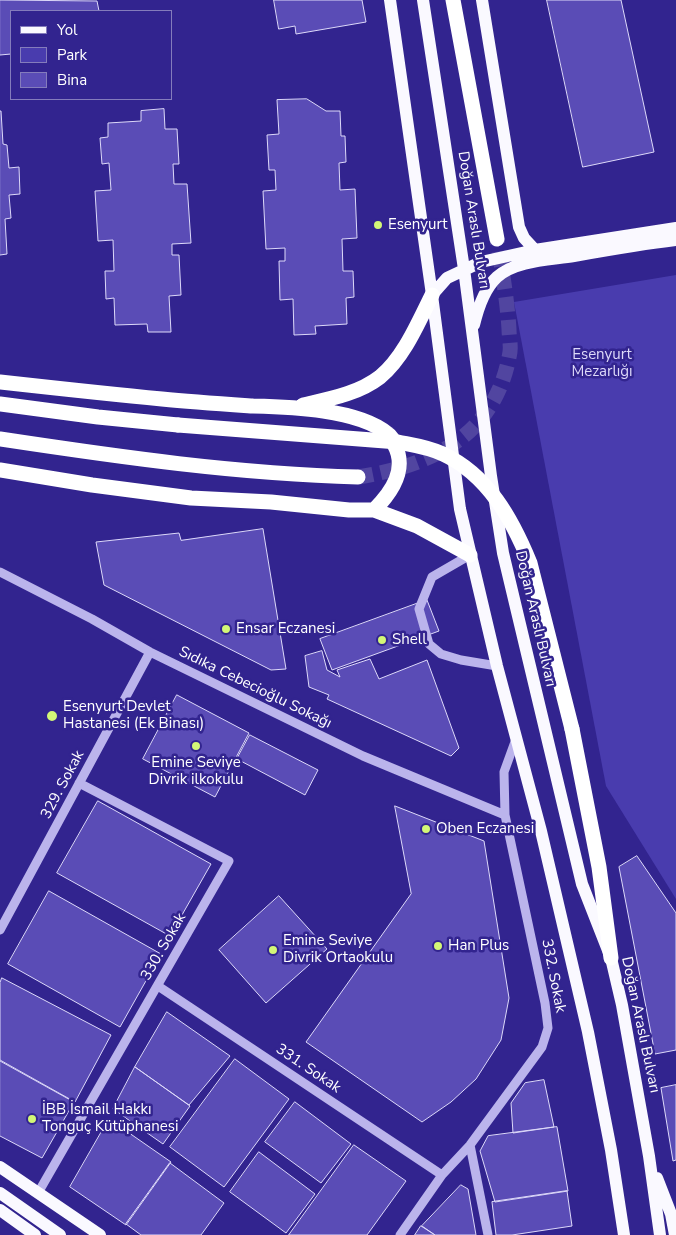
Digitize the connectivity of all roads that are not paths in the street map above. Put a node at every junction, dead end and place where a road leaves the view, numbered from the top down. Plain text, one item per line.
1 (390, 0) edge
2 (423, 0) edge
3 (453, 0) edge
4 (482, 0) edge
5 (676, 228) edge
6 (497, 239) tunnel mouth
7 (676, 240) edge
8 (535, 250) junction
9 (464, 268) junction
10 (432, 295) junction
11 (473, 332) junction
12 (0, 382) edge
13 (0, 404) edge
14 (294, 407) junction
15 (0, 439) edge
16 (0, 470) edge
17 (358, 477) tunnel mouth
18 (374, 510) junction
19 (470, 555) junction
20 (0, 572) edge
21 (150, 652) junction
22 (497, 666) junction
23 (516, 738) junction
24 (79, 783) junction
25 (505, 815) junction
26 (0, 930) edge
27 (611, 958) junction
28 (158, 986) junction
29 (470, 1145) junction
30 (649, 1156) junction
31 (0, 1167) edge
32 (442, 1175) junction
33 (0, 1193) edge
34 (38, 1193) junction
35 (0, 1210) edge
36 (35, 1235) edge
37 (60, 1235) edge
38 (100, 1235) edge
39 (400, 1235) edge
40 (488, 1235) edge
41 (624, 1235) edge
42 (660, 1235) edge
43 (675, 1235) edge

1 - 10 main road
2 - 9 main road, Doğan Araslı Bulvarı
3 - 6 highway
4 - 8 main road
5 - 8 main road
7 - 11 main road
8 - 9 main road
9 - 10 main road
9 - 11 main road, Doğan Araslı Bulvarı
10 - 14 highway
10 - 19 main road
11 - 27 main road, Doğan Araslı Bulvarı
12 - 14 highway
13 - 27 highway, bridge
14 - 18 highway
15 - 17 highway
16 - 18 highway
18 - 19 highway
19 - 22 main road
19 - 22 street
20 - 21 street, Sıdıka Cebecioğlu Sokağı
21 - 24 street, 329. Sokak
21 - 25 street, Sıdıka Cebecioğlu Sokağı
22 - 23 main road
23 - 25 street, 332. Sokak
23 - 41 main road
24 - 26 street, 329. Sokak
24 - 28 street, 330. Sokak
25 - 29 street, 332. Sokak
27 - 30 main road, Doğan Araslı Bulvarı
28 - 32 street, 331. Sokak
28 - 34 street, 330. Sokak
29 - 32 street, 332. Sokak
29 - 40 street
30 - 42 main road, Doğan Araslı Bulvarı
30 - 43 main road
31 - 34 main road
32 - 39 street, 332. Sokak
33 - 37 main road
34 - 38 main road
35 - 36 main road

